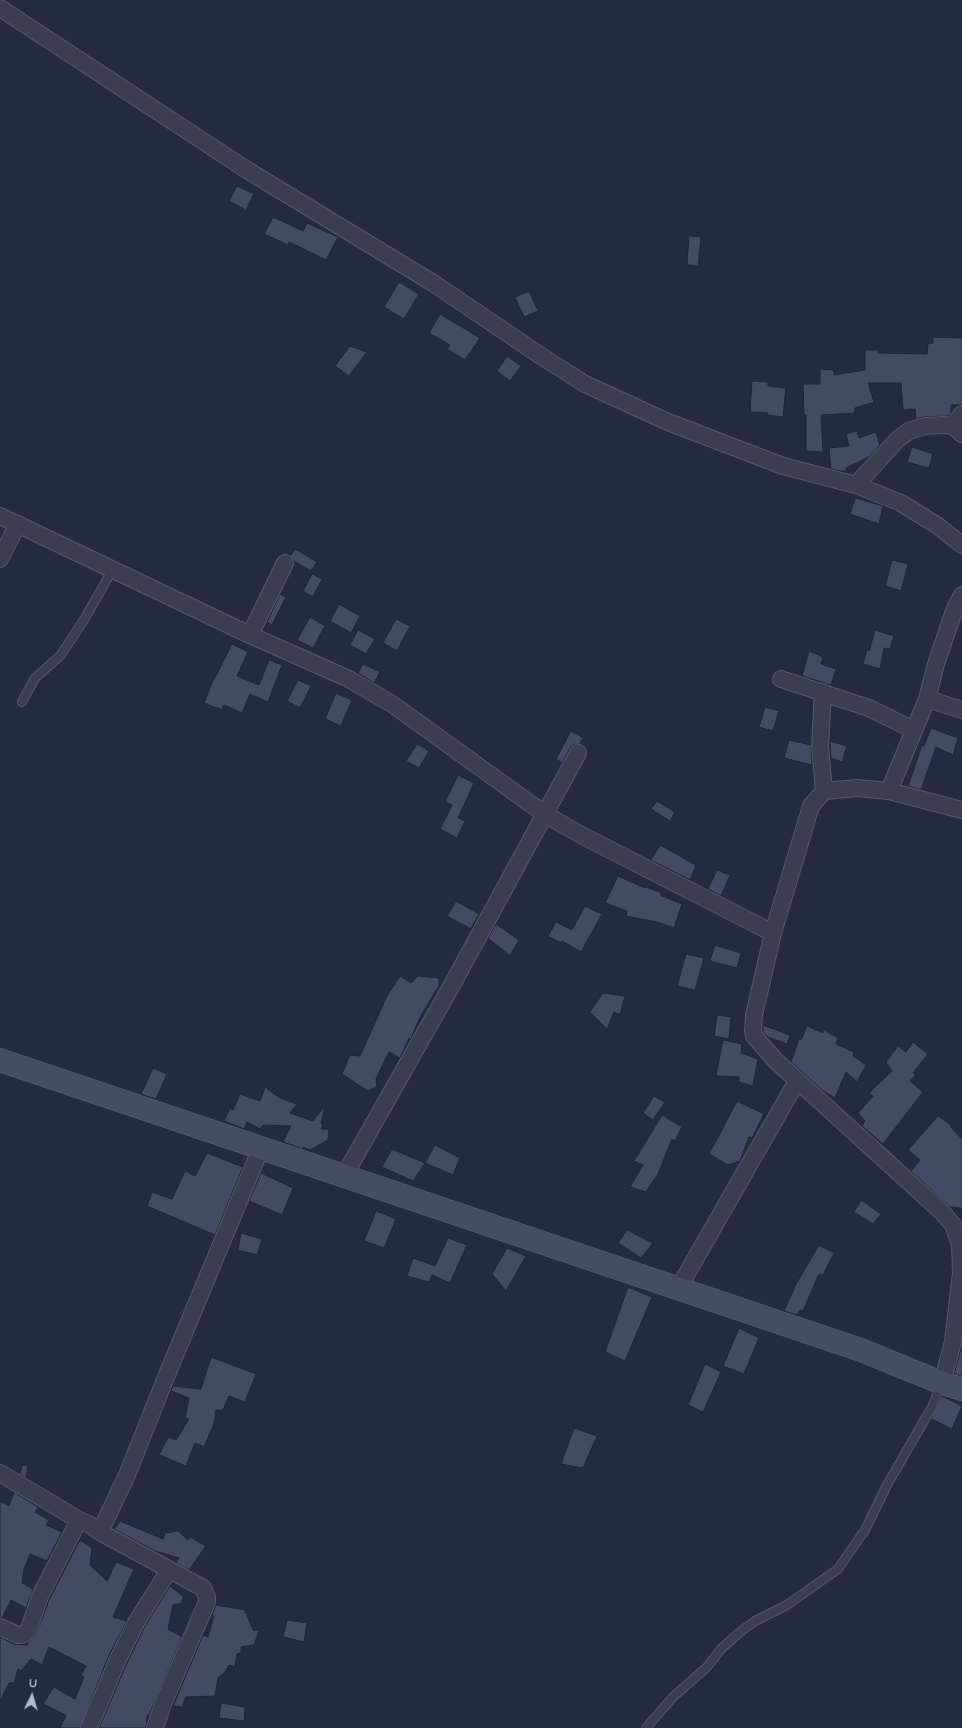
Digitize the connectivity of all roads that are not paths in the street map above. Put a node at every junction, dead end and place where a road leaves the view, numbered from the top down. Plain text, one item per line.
1 (0, 8) edge
2 (959, 424) edge
3 (856, 485) junction
4 (0, 516) edge
5 (18, 524) junction
6 (962, 545) edge
7 (0, 559) edge
8 (285, 563) dead end
9 (113, 569) junction
10 (962, 595) edge
11 (250, 635) junction
12 (781, 679) dead end
13 (823, 692) junction
14 (927, 698) junction
15 (22, 702) dead end
16 (962, 710) edge
17 (914, 730) junction
18 (578, 753) dead end
19 (824, 790) junction
20 (889, 791) junction
21 (962, 810) edge
22 (546, 815) junction
23 (773, 933) junction
24 (0, 1060) edge
25 (797, 1081) junction
26 (261, 1148) junction
27 (344, 1176) junction
28 (961, 1249) edge
29 (678, 1289) junction
30 (952, 1386) edge
31 (0, 1473) edge
32 (79, 1520) junction
33 (100, 1532) junction
34 (169, 1570) junction
35 (0, 1627) edge
36 (89, 1728) edge
37 (155, 1728) edge
38 (646, 1728) edge

1 - 3 street
2 - 3 street
3 - 6 street
4 - 5 street
5 - 7 street
5 - 9 street
8 - 11 street
9 - 11 street
9 - 15 lane
10 - 14 street
11 - 22 street
12 - 13 street
13 - 17 street
13 - 19 street
14 - 16 street
14 - 17 street
17 - 20 street
18 - 22 street
19 - 20 street
19 - 23 street
20 - 21 street
22 - 23 street
22 - 27 street
23 - 25 street
24 - 26 street
25 - 28 street
25 - 29 street
26 - 27 street
26 - 33 street
27 - 29 street
28 - 30 street
29 - 30 street
30 - 38 lane
31 - 32 street
32 - 33 street
32 - 35 street
33 - 34 street
34 - 36 street
34 - 37 street

